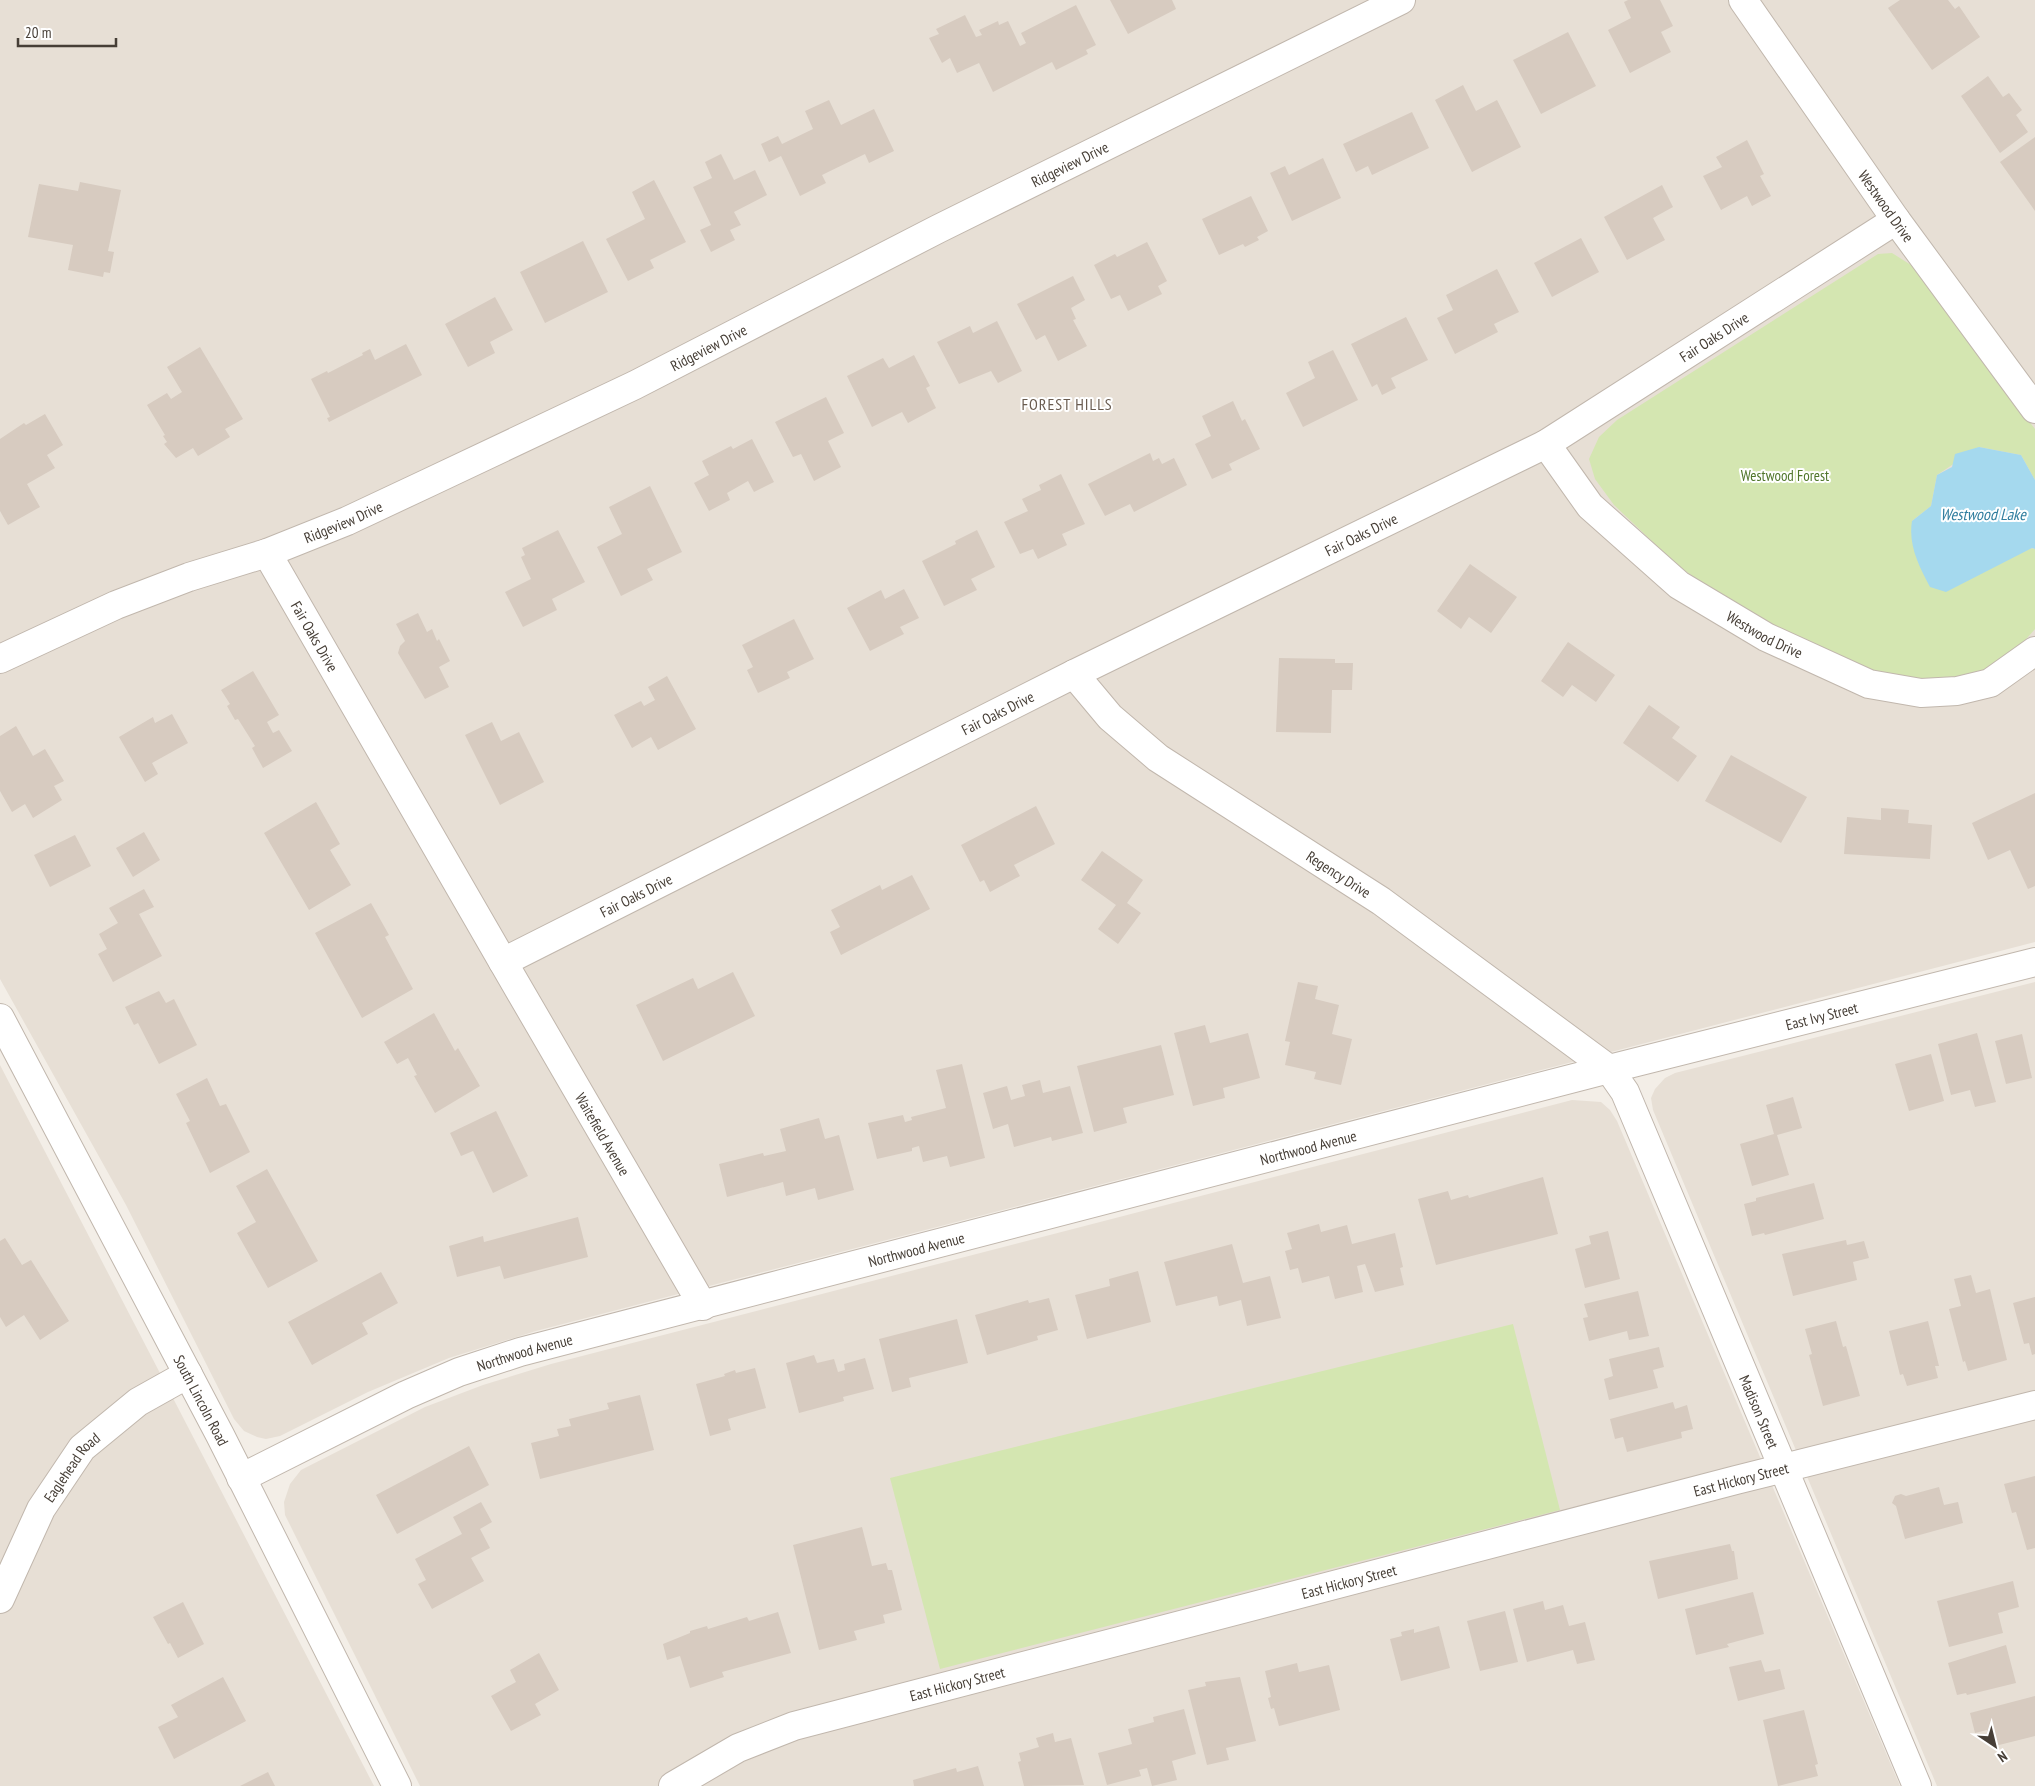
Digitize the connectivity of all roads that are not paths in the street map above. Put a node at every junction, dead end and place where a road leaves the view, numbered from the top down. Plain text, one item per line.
1 (1400, 0) edge
2 (1743, 0) edge
3 (1896, 220) junction
4 (2035, 409) edge
5 (1546, 444) junction
6 (267, 553) junction
7 (2035, 651) edge
8 (0, 659) edge
9 (1074, 674) junction
10 (503, 962) junction
11 (2035, 962) edge
12 (0, 1018) edge
13 (1609, 1069) junction
14 (703, 1306) junction
15 (188, 1374) junction
16 (2035, 1405) edge
17 (1782, 1468) junction
18 (241, 1478) junction
19 (0, 1599) edge
20 (397, 1786) edge
21 (673, 1786) edge
22 (1917, 1786) edge

1 - 6 street, Ridgeview Drive
2 - 3 street, Westwood Drive
3 - 4 street, Westwood Drive
3 - 5 street, Fair Oaks Drive
5 - 7 street, Westwood Drive
5 - 9 street, Fair Oaks Drive
6 - 8 street, Ridgeview Drive
6 - 10 street, Fair Oaks Drive
9 - 10 street, Fair Oaks Drive
9 - 13 street, Regency Drive
10 - 14 street, Waitefield Avenue
11 - 13 street, East Ivy Street
12 - 15 street, South Lincoln Road
13 - 14 street, Northwood Avenue
13 - 17 street, Madison Street
14 - 18 street, Northwood Avenue
15 - 18 street, South Lincoln Road
15 - 19 street, Eaglehead Road
16 - 17 street, East Hickory Street
17 - 21 street, East Hickory Street
17 - 22 street, Madison Street
18 - 20 street, South Lincoln Road

